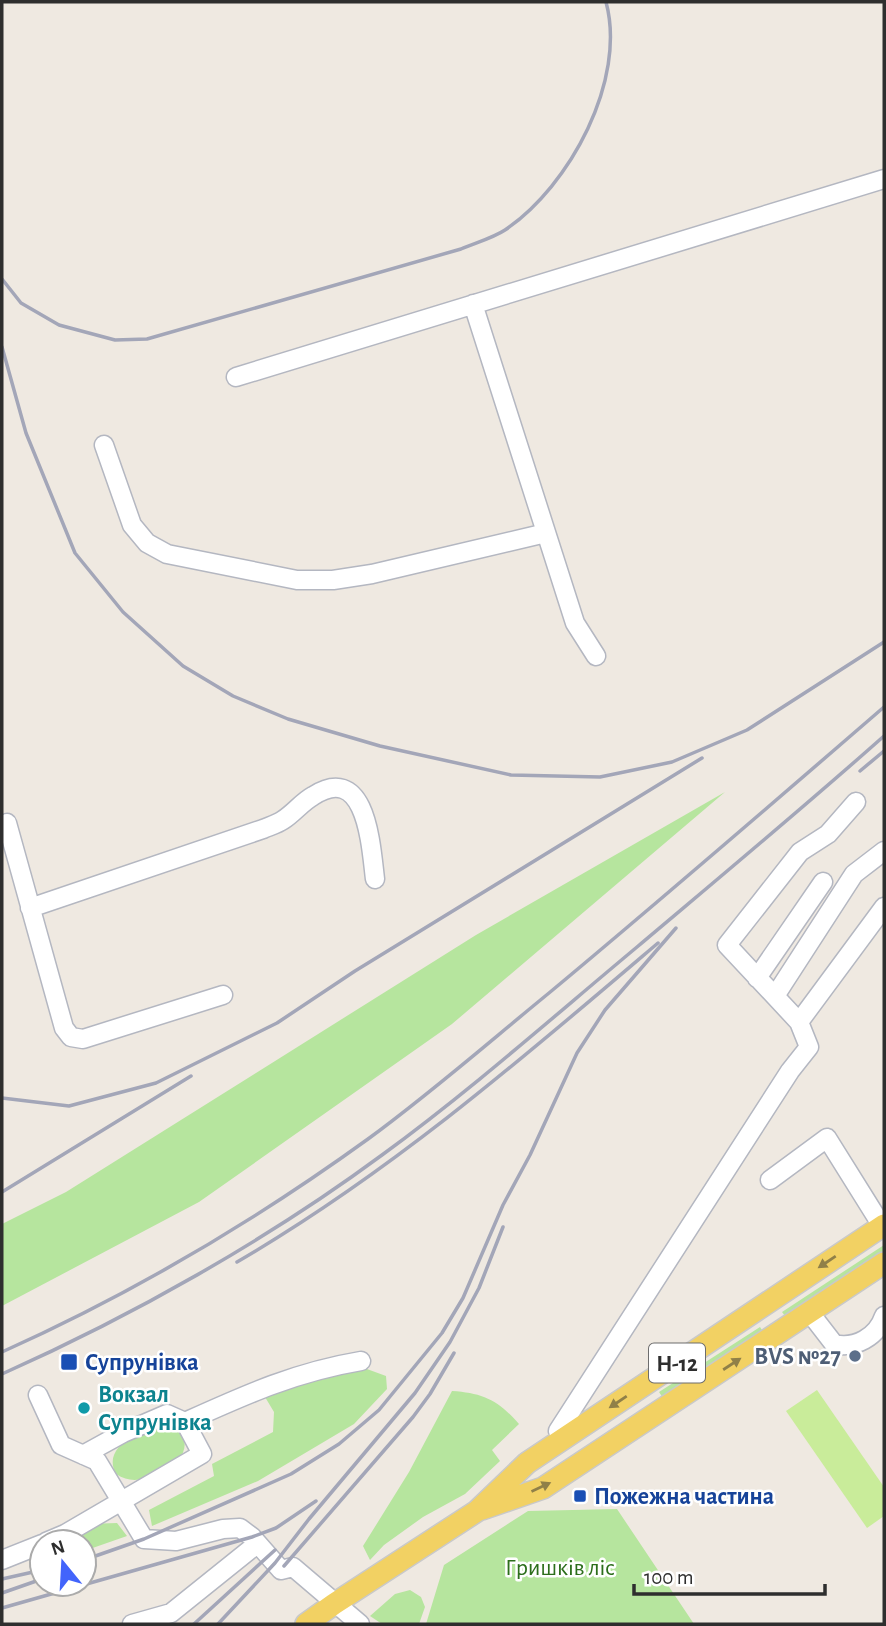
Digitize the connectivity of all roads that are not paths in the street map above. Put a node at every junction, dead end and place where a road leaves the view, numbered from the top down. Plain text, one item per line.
1 (884, 179) edge
2 (473, 304) junction
3 (236, 377) dead end
4 (104, 445) dead end
5 (546, 533) junction
6 (596, 656) dead end
7 (856, 802) dead end
8 (7, 823) dead end
9 (884, 851) edge
10 (375, 879) dead end
11 (823, 882) dead end
12 (884, 906) edge
13 (30, 908) junction
14 (757, 978) junction
15 (223, 995) dead end
16 (775, 996) junction
17 (799, 1022) junction
18 (770, 1180) dead end
19 (883, 1225) edge
20 (884, 1263) edge
21 (810, 1313) junction
22 (884, 1316) edge
23 (361, 1361) dead end
24 (38, 1395) dead end
25 (185, 1422) junction
26 (558, 1431) dead end
27 (83, 1455) junction
28 (119, 1502) junction
29 (477, 1511) junction
30 (75, 1528) edge
31 (257, 1544) junction
32 (28, 1549) edge
33 (2, 1560) edge
34 (334, 1604) junction
35 (132, 1624) edge
36 (306, 1624) edge
37 (360, 1624) edge

1 - 2 street
2 - 3 street
2 - 5 street
4 - 5 street
5 - 6 street
7 - 14 street
8 - 13 street
9 - 16 street
10 - 13 street
11 - 14 street
12 - 17 street
13 - 15 street
14 - 16 street
16 - 17 street
17 - 26 street
18 - 19 street
19 -> 29 main road, Н-12
20 - 21 main road, Н-12
21 - 22 street
29 -> 21 main road, Н-12
23 - 25 street
24 - 27 street
25 - 27 street
25 - 28 street
27 - 28 street
28 - 30 street
28 - 31 street
29 - 34 main road, Н-12
31 - 34 street
31 - 35 street
32 - 33 street
34 - 36 main road, Н-12
34 - 37 street

